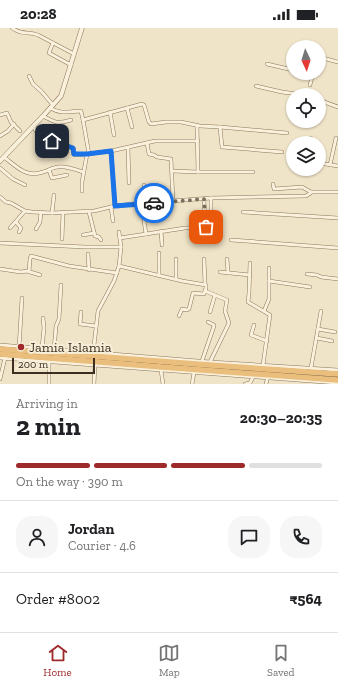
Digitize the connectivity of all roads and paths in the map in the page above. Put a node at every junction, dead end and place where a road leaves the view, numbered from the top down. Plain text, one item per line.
1 (12, 28) edge
2 (82, 28) edge
3 (53, 43) junction
4 (74, 54) junction
5 (326, 59) edge
6 (338, 62) edge
7 (267, 64) dead end
8 (70, 65) junction
9 (286, 68) edge
10 (29, 76) dead end
11 (311, 80) edge
12 (310, 85) dead end
13 (256, 86) dead end
14 (286, 93) edge
15 (326, 103) edge
16 (52, 106) junction
17 (338, 107) edge
18 (127, 108) junction
19 (110, 112) junction
20 (0, 115) edge
21 (43, 116) junction
22 (71, 120) dead end
23 (84, 120) junction
24 (14, 124) junction
25 (33, 126) junction
26 (197, 126) junction
27 (132, 127) dead end
28 (220, 127) junction
29 (20, 131) dead end
30 (288, 133) dead end
31 (114, 135) dead end
32 (0, 136) edge
33 (336, 138) dead end
34 (198, 141) junction
35 (147, 143) junction
36 (128, 148) junction
37 (111, 151) junction
38 (282, 152) dead end
39 (88, 154) junction
40 (4, 157) junction
41 (0, 162) edge
42 (326, 164) edge
43 (330, 165) junction
44 (338, 166) edge
45 (0, 168) edge
46 (49, 170) junction
47 (172, 171) junction
48 (83, 172) junction
49 (198, 172) junction
50 (253, 172) dead end
51 (67, 175) dead end
52 (129, 183) dead end
53 (273, 184) dead end
54 (25, 185) dead end
55 (144, 185) dead end
56 (82, 191) dead end
57 (311, 192) junction
58 (338, 192) edge
59 (54, 195) dead end
60 (0, 197) edge
61 (211, 198) junction
62 (204, 199) junction
63 (173, 201) junction
64 (146, 203) junction
65 (115, 206) junction
66 (111, 208) junction
67 (25, 210) junction
68 (41, 212) junction
69 (63, 212) junction
70 (89, 212) junction
71 (243, 212) dead end
72 (52, 213) junction
73 (143, 214) dead end
74 (338, 218) edge
75 (113, 220) dead end
76 (16, 222) junction
77 (206, 227) junction
78 (213, 227) junction
79 (219, 227) dead end
80 (10, 228) dead end
81 (36, 229) dead end
82 (161, 231) junction
83 (19, 232) dead end
84 (119, 232) dead end
85 (94, 233) junction
86 (146, 234) junction
87 (83, 235) dead end
88 (197, 237) dead end
89 (120, 238) junction
90 (62, 239) dead end
91 (101, 240) dead end
92 (230, 240) dead end
93 (0, 242) edge
94 (162, 245) dead end
95 (121, 247) junction
96 (338, 248) edge
97 (159, 253) dead end
98 (88, 254) dead end
99 (176, 258) dead end
100 (227, 259) dead end
101 (204, 260) dead end
102 (250, 263) dead end
103 (119, 266) junction
104 (269, 268) dead end
105 (0, 269) edge
106 (89, 270) junction
107 (29, 272) junction
108 (220, 272) dead end
109 (228, 272) junction
110 (117, 273) junction
111 (307, 274) dead end
112 (40, 275) dead end
113 (159, 275) junction
114 (250, 275) junction
115 (176, 279) junction
116 (338, 279) edge
117 (269, 281) junction
118 (204, 284) junction
119 (61, 285) dead end
120 (310, 287) dead end
121 (205, 291) junction
122 (214, 294) junction
123 (22, 298) dead end
124 (264, 311) junction
125 (321, 311) dead end
126 (81, 312) dead end
127 (210, 312) dead end
128 (179, 316) dead end
129 (43, 318) dead end
130 (208, 322) dead end
131 (254, 325) dead end
132 (96, 326) junction
133 (318, 329) junction
134 (335, 332) dead end
135 (317, 338) junction
136 (267, 341) junction
137 (332, 341) dead end
138 (0, 345) edge
139 (0, 349) edge
140 (19, 349) junction
141 (40, 350) junction
142 (54, 351) junction
143 (94, 354) junction
144 (2, 356) edge
145 (0, 358) edge
146 (202, 361) junction
147 (49, 362) junction
148 (210, 362) junction
149 (94, 365) junction
150 (248, 366) junction
151 (263, 367) junction
152 (193, 368) junction
153 (311, 368) junction
154 (161, 370) junction
155 (338, 370) edge
156 (268, 376) junction
157 (253, 377) junction
158 (0, 379) edge
159 (336, 381) edge
160 (49, 384) edge
161 (94, 384) edge
162 (163, 384) edge
163 (192, 384) edge
164 (245, 384) edge
165 (266, 384) edge

1 - 3 street
2 - 4 street
3 - 4 street
3 - 8 street
4 - 8 street
5 - 6 street
7 - 9 street
8 - 16 street
10 - 16 street
11 - 12 street
13 - 14 street
15 - 17 street
16 - 21 street
16 - 23 street
18 - 19 street
18 - 26 street
18 - 27 street
19 - 23 street
19 - 31 street
20 - 24 street
21 - 22 street
21 - 25 street
23 - 39 street
24 - 29 street
24 - 32 street
25 - 39 street
25 - 40 street
26 - 28 street
26 - 34 street
28 - 30 street
28 - 38 street
33 - 43 street
34 - 35 street
34 - 49 street
35 - 36 street
35 - 47 street
36 - 37 street
36 - 52 street
37 - 39 street
37 - 65 street
39 - 48 street
40 - 41 street
40 - 46 street
42 - 43 street
43 - 44 street
45 - 54 street
46 - 48 street
46 - 51 street
47 - 49 street
47 - 63 street
48 - 56 street
49 - 50 street
53 - 57 street
55 - 64 street
57 - 58 street
57 - 61 street
59 - 72 street
60 - 67 street
61 - 62 street
61 - 78 street
62 - 63 street
62 - 77 street
63 - 64 street
64 - 65 street
65 - 66 street
66 - 70 street
66 - 75 street
67 - 68 street
67 - 76 street
68 - 72 street
68 - 81 street
69 - 70 street
69 - 72 street
69 - 90 street
70 - 85 street
71 - 74 street
73 - 86 street
76 - 80 street
76 - 83 street
77 - 78 street
77 - 82 street
78 - 79 street
78 - 88 street
82 - 86 street
82 - 94 street
84 - 89 street
85 - 87 street
85 - 91 street
86 - 89 street
89 - 95 street
92 - 96 street
93 - 95 street
95 - 103 street
97 - 113 street
98 - 106 street
99 - 115 street
100 - 109 street
101 - 118 street
102 - 114 street
103 - 110 street
103 - 113 street
104 - 117 street
105 - 107 street
106 - 107 street
106 - 110 street
107 - 112 street
108 - 109 street
109 - 114 street
110 - 132 street
111 - 116 street
113 - 115 street
114 - 124 street
115 - 118 street
117 - 120 street
117 - 124 street
118 - 121 street
119 - 142 street
121 - 122 street
121 - 128 street
122 - 127 street
122 - 148 street
123 - 140 street
124 - 136 street
125 - 133 street
126 - 132 street
129 - 141 street
130 - 146 street
131 - 136 street
132 - 143 street
133 - 134 street
133 - 135 street
135 - 137 street
135 - 153 street
136 - 151 street
138 - 140 street
139 - 140 highway
140 - 141 highway
141 - 142 highway
142 - 143 highway
143 - 146 street
143 - 152 highway
144 - 145 street
144 - 147 street
144 - 152 highway
144 - 158 street
146 - 148 street
147 - 149 street
147 - 160 street
148 - 150 street
149 - 154 street
149 - 161 street
150 - 151 highway
150 - 152 highway
151 - 153 street
151 - 159 highway
152 - 154 street
152 - 156 highway
152 - 157 street
152 - 163 street
153 - 155 street
154 - 162 street
156 - 157 street
156 - 159 highway
156 - 165 street
157 - 164 street

